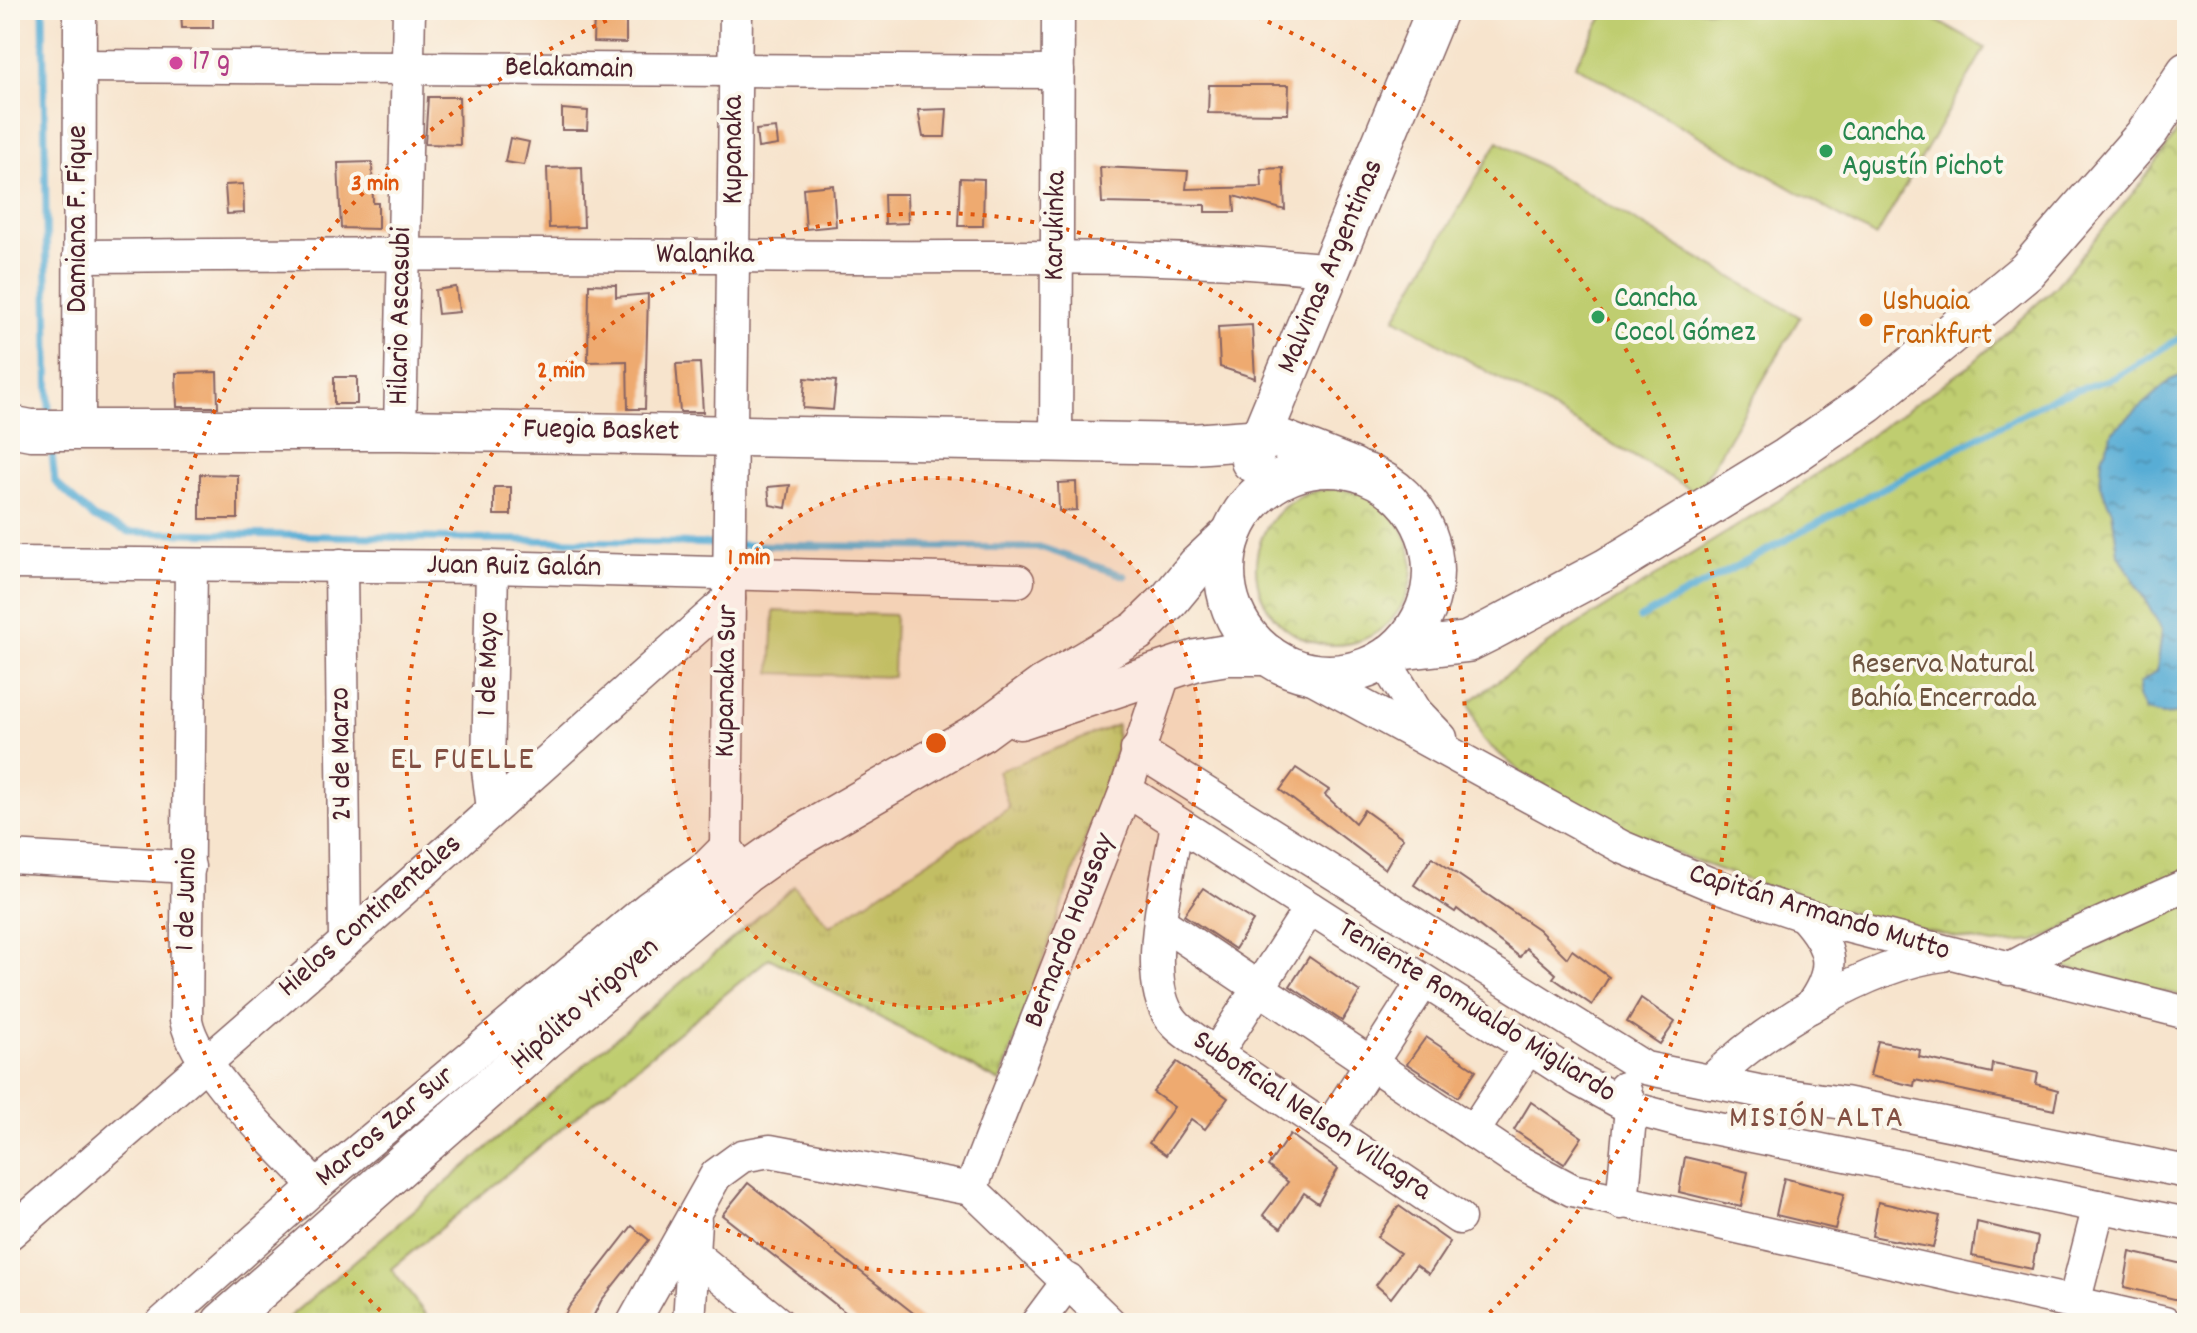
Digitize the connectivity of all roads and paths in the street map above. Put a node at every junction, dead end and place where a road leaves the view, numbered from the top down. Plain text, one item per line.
1 (80, 10) edge
2 (409, 10) edge
3 (736, 10) edge
4 (1058, 10) edge
5 (1437, 10) edge
6 (79, 66) junction
7 (409, 69) junction
8 (735, 72) junction
9 (1058, 72) junction
10 (2187, 72) edge
11 (404, 254) junction
12 (79, 256) junction
13 (735, 256) junction
14 (1058, 259) junction
15 (1331, 270) junction
16 (21, 428) edge
17 (79, 429) junction
18 (400, 430) junction
19 (730, 434) junction
20 (1056, 442) junction
21 (1255, 450) junction
22 (1353, 468) junction
23 (1233, 530) junction
24 (10, 563) edge
25 (730, 563) junction
26 (191, 565) junction
27 (341, 565) junction
28 (492, 567) junction
29 (1018, 581) dead end
30 (1391, 655) junction
31 (1284, 663) junction
32 (1165, 671) junction
33 (982, 731) junction
34 (1137, 750) junction
35 (1471, 764) junction
36 (1126, 790) junction
37 (493, 809) junction
38 (1177, 823) junction
39 (10, 857) edge
40 (735, 860) junction
41 (189, 867) junction
42 (2187, 885) edge
43 (1310, 908) junction
44 (1803, 915) junction
45 (1162, 923) junction
46 (345, 942) junction
47 (1950, 954) junction
48 (2009, 969) junction
49 (1423, 982) junction
50 (1258, 988) junction
51 (1810, 1007) junction
52 (2187, 1013) edge
53 (1528, 1048) junction
54 (1216, 1054) junction
55 (204, 1062) junction
56 (1371, 1063) junction
57 (1645, 1068) junction
58 (1710, 1082) junction
59 (1758, 1091) junction
60 (1631, 1108) junction
61 (1328, 1130) junction
62 (1473, 1132) junction
63 (1749, 1135) junction
64 (2187, 1172) edge
65 (316, 1186) junction
66 (971, 1189) junction
67 (702, 1199) junction
68 (1622, 1203) junction
69 (2099, 1206) junction
70 (1459, 1218) dead end
71 (2187, 1224) edge
72 (10, 1233) edge
73 (692, 1253) junction
74 (1069, 1273) junction
75 (2074, 1303) junction
76 (162, 1323) edge
77 (222, 1323) edge
78 (633, 1323) edge
79 (689, 1323) edge
80 (778, 1323) edge
81 (1037, 1323) edge
82 (1110, 1323) edge
83 (2165, 1323) edge

1 - 6 street, Damiana F. Fique
2 - 7 street, Hilario Ascasubi
3 - 8 street, Kupanaka
4 - 9 street, Karukinka
5 - 15 main road, Malvinas Argentinas
6 - 7 street, Belakamain
6 - 12 street, Damiana F. Fique
7 - 8 street, Belakamain
7 - 11 street, Hilario Ascasubi
8 - 9 street, Belakamain
8 - 13 street, Kupanaka
9 - 14 street, Karukinka
10 - 30 main road
11 - 12 street, Walanika
11 - 13 street, Walanika
11 - 18 street, Hilario Ascasubi
12 - 17 street, Damiana F. Fique
13 - 14 street, Walanika
13 - 19 street, Kupanaka
14 - 15 street, Walanika
14 - 20 street, Karukinka
15 - 21 main road, Malvinas Argentinas
16 - 17 main road, Fuegia Basket
17 - 18 main road, Fuegia Basket
18 - 19 main road, Fuegia Basket
19 - 20 main road, Fuegia Basket
19 - 25 street, Kupanaka Sur
20 - 21 main road, Fuegia Basket
21 - 22 main road, Fuegia Basket
21 - 23 main road, Malvinas Argentinas
22 - 23 main road
22 - 30 main road
23 - 31 main road
23 - 33 main road, Malvinas Argentinas
24 - 26 street, Juan Ruiz Galán
25 - 28 street, Juan Ruiz Galán
25 - 29 street, Juan Ruiz Galán
25 - 37 street, Hielos Continentales
25 - 40 street, Kupanaka Sur
26 - 27 street, Juan Ruiz Galán
26 - 41 street, 1 de Junio
27 - 28 street, Juan Ruiz Galán
27 - 46 street, 24 de Marzo
28 - 37 street, 1 de Mayo
30 - 31 main road
30 - 35 street, Capitán Armando Mutto
31 - 32 main road
31 - 35 street, Capitán Armando Mutto
32 - 33 main road
32 - 34 street, Bernardo Houssay
33 - 40 main road, Hipólito Yrigoyen
34 - 36 street, Bernardo Houssay
34 - 57 street, Teniente Romualdo Migliardo
35 - 44 street, Capitán Armando Mutto
36 - 38 street, Teniente Romualdo Migliardo
36 - 66 street, Bernardo Houssay
37 - 46 street, Hielos Continentales
38 - 43 street, Teniente Romualdo Migliardo
38 - 45 street, Suboficial Nelson Villagra
39 - 41 street
40 - 65 street, Marcos Zar Sur
40 - 77 main road, Hipólito Yrigoyen
41 - 55 street, 1 de Junio
42 - 48 street
43 - 49 street, Teniente Romualdo Migliardo
43 - 50 street
44 - 47 street, Capitán Armando Mutto
44 - 51 street
45 - 50 street
45 - 54 street, Suboficial Nelson Villagra
46 - 55 street, Hielos Continentales
47 - 48 street, Capitán Armando Mutto
47 - 51 street
48 - 52 street, Capitán Armando Mutto
49 - 53 street, Teniente Romualdo Migliardo
49 - 56 street
50 - 54 street
50 - 56 street
51 - 58 street
53 - 60 street, Teniente Romualdo Migliardo
53 - 62 street
54 - 61 street, Suboficial Nelson Villagra
55 - 65 street, 1 de Junio
55 - 72 street, Hielos Continentales
56 - 61 street
56 - 62 street
57 - 58 street, Teniente Romualdo Migliardo
57 - 60 street
58 - 59 street, Teniente Romualdo Migliardo
59 - 63 street
59 - 64 street, Teniente Romualdo Migliardo
60 - 63 street, Teniente Romualdo Migliardo
60 - 68 street
61 - 70 street, Suboficial Nelson Villagra
62 - 68 street
63 - 69 street, Teniente Romualdo Migliardo
65 - 76 street, Marcos Zar Sur
66 - 67 street
66 - 74 street
67 - 73 street
67 - 78 street
68 - 75 street
69 - 71 street, Teniente Romualdo Migliardo
69 - 75 street
73 - 79 street
73 - 80 street
74 - 81 street
74 - 82 street
75 - 83 street

